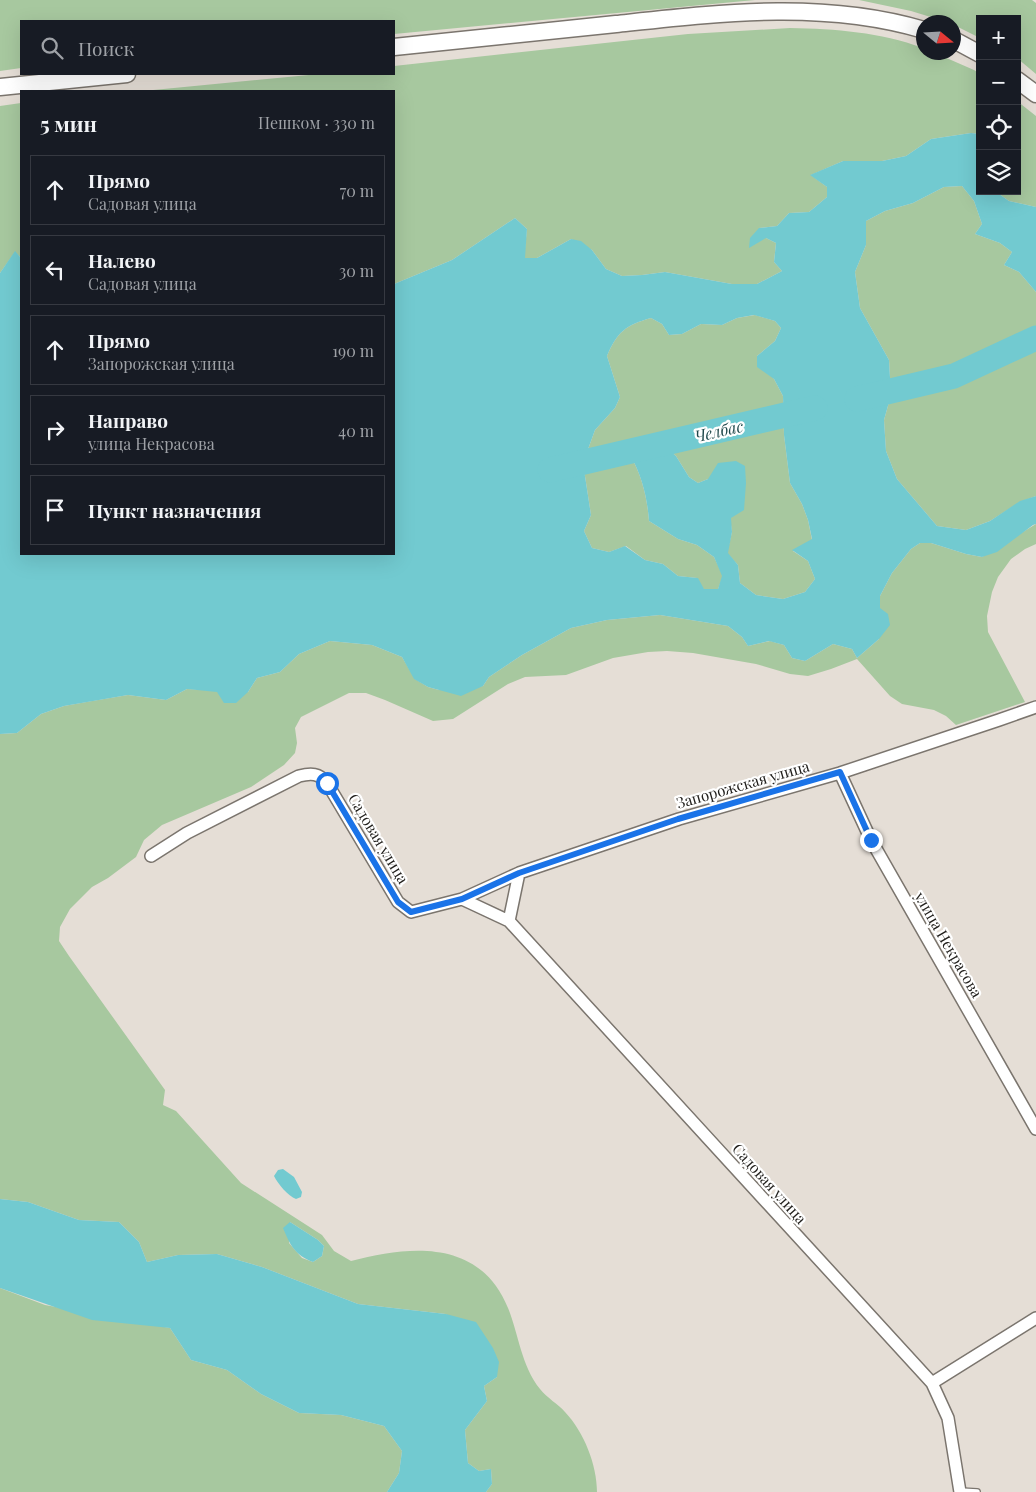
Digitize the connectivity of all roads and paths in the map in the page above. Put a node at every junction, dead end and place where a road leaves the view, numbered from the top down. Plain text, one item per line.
1 (916, 28) edge
2 (961, 44) edge
3 (395, 47) edge
4 (976, 52) edge
5 (117, 75) edge
6 (1021, 83) edge
7 (0, 87) edge
8 (1036, 94) edge
9 (1036, 706) edge
10 (840, 772) junction
11 (151, 856) dead end
12 (519, 873) junction
13 (462, 899) junction
14 (509, 922) junction
15 (1036, 1129) edge
16 (1036, 1318) edge
17 (932, 1383) junction
18 (960, 1491) edge
19 (976, 1492) edge

1 - 3 main road
2 - 4 main road
5 - 7 main road
6 - 8 main road
9 - 10 street, Запорожская улица
10 - 12 street, Запорожская улица
10 - 15 street, улица Некрасова
11 - 13 street, Садовая улица
12 - 13 street, Запорожская улица
12 - 14 street
13 - 14 street, Садовая улица
14 - 17 street, Садовая улица
16 - 17 street
17 - 18 street, Садовая улица
18 - 19 lane, Садовая улица

